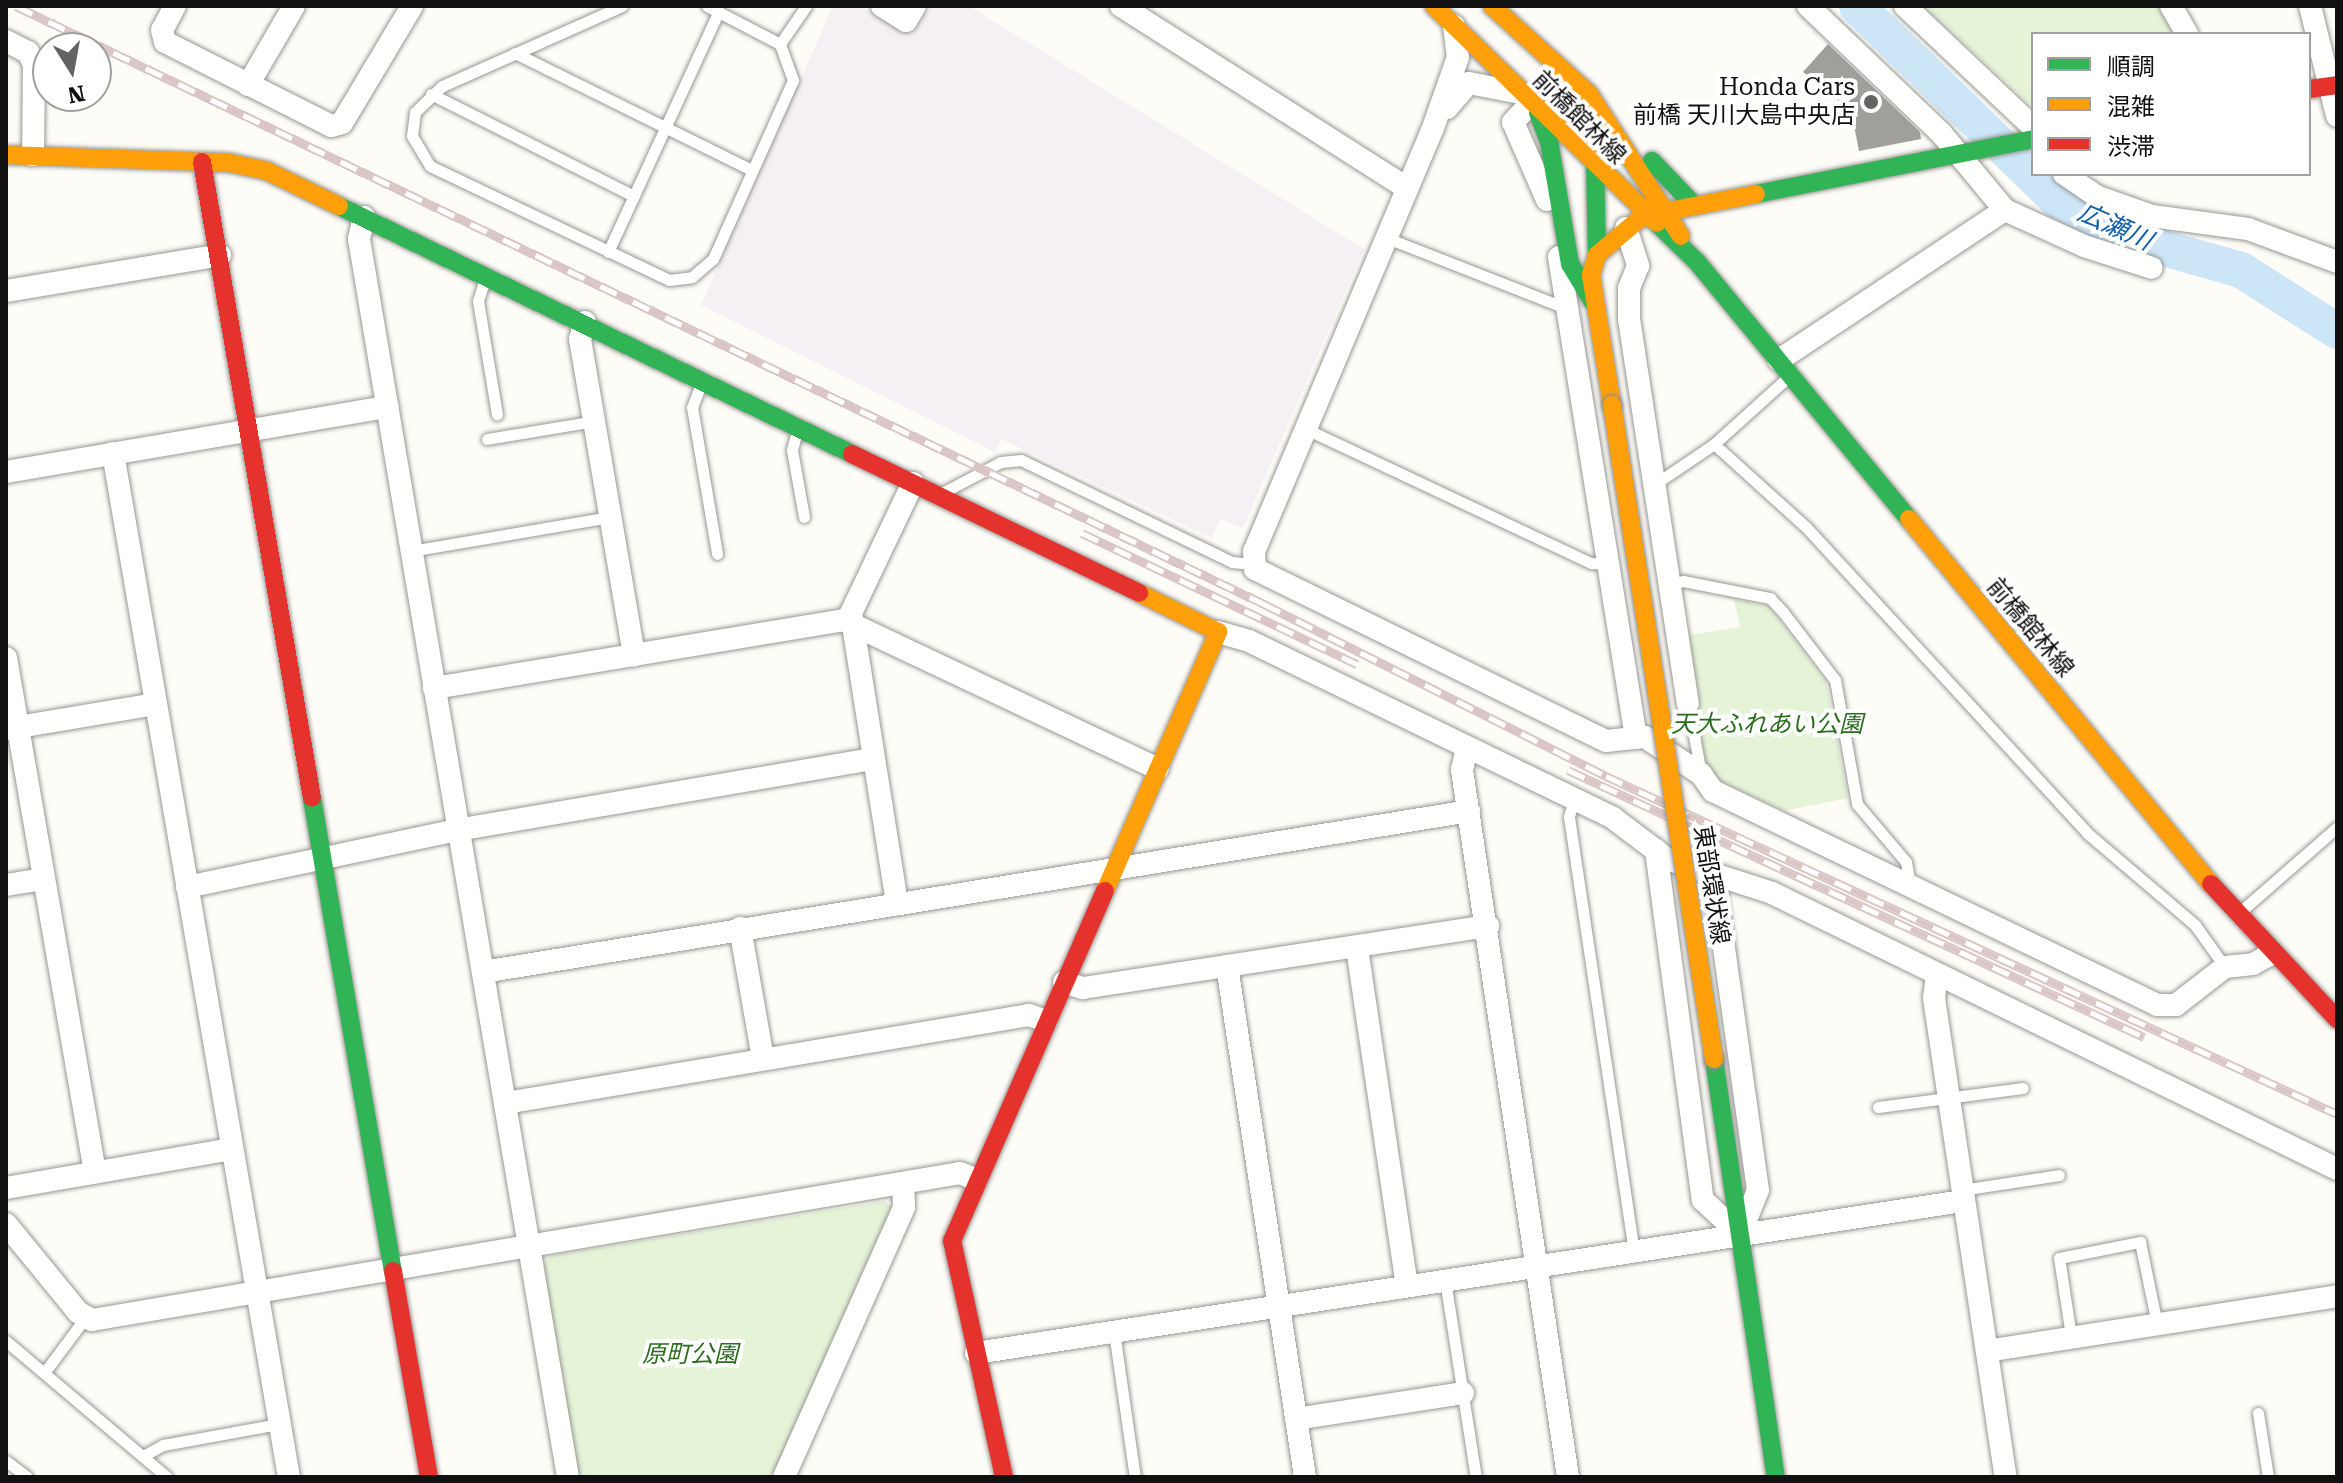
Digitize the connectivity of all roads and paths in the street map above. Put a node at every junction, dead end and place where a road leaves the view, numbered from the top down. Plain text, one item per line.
1 (175, 6) edge
2 (294, 6) edge
3 (412, 6) edge
4 (622, 6) edge
5 (806, 6) edge
6 (882, 6) edge
7 (915, 6) edge
8 (1121, 6) edge
9 (1490, 6) edge
10 (1808, 6) edge
11 (1905, 6) edge
12 (2171, 6) edge
13 (2310, 6) edge
14 (713, 9) edge
15 (1441, 12) edge
16 (2186, 32) edge
17 (6, 41) edge
18 (780, 44) junction
19 (515, 53) junction
20 (248, 85) junction
21 (2324, 87) edge
22 (431, 94) junction
23 (1589, 94) junction
24 (1529, 102) junction
25 (2337, 116) edge
26 (1433, 128) junction
27 (666, 129) junction
28 (2030, 136) edge
29 (1962, 152) junction
30 (6, 155) edge
31 (33, 155) junction
32 (202, 162) junction
33 (1596, 167) junction
34 (752, 170) junction
35 (2067, 176) edge
36 (1407, 188) junction
37 (634, 196) junction
38 (1691, 202) junction
39 (1664, 208) junction
40 (2005, 210) junction
41 (364, 217) junction
42 (1634, 222) junction
43 (1387, 238) junction
44 (608, 252) junction
45 (220, 255) junction
46 (1597, 255) junction
47 (1695, 261) junction
48 (2337, 262) edge
49 (2152, 268) dead end
50 (486, 275) junction
51 (6, 291) edge
52 (1593, 302) junction
53 (1568, 309) junction
54 (585, 322) junction
55 (1784, 368) junction
56 (702, 379) junction
57 (387, 407) junction
58 (497, 414) dead end
59 (594, 421) junction
60 (799, 427) junction
61 (1306, 429) junction
62 (249, 430) junction
63 (487, 439) dead end
64 (1714, 444) junction
65 (113, 453) junction
66 (6, 472) edge
67 (913, 483) junction
68 (1655, 484) junction
69 (936, 497) junction
70 (610, 517) junction
71 (804, 517) dead end
72 (411, 551) junction
73 (717, 554) dead end
74 (1252, 564) junction
75 (1607, 564) junction
76 (1670, 584) junction
77 (851, 622) junction
78 (1218, 632) junction
79 (634, 655) junction
80 (6, 658) edge
81 (434, 688) junction
82 (1688, 703) joint
83 (156, 704) junction
84 (12, 728) edge
85 (1636, 738) junction
86 (1467, 747) junction
87 (871, 759) junction
88 (1158, 769) junction
89 (1701, 774) junction
90 (1574, 799) junction
91 (1469, 811) junction
92 (2337, 827) edge
93 (457, 830) junction
94 (1656, 850) junction
95 (323, 857) junction
96 (1114, 865) junction
97 (1714, 876) junction
98 (43, 879) junction
99 (6, 885) edge
100 (1910, 885) junction
101 (187, 887) junction
102 (897, 903) junction
103 (2236, 915) junction
104 (1488, 926) junction
105 (740, 928) junction
106 (1357, 948) junction
107 (2271, 954) junction
108 (1227, 966) junction
109 (2225, 967) junction
110 (483, 972) junction
111 (1937, 974) junction
112 (1064, 982) junction
113 (2337, 1019) edge
114 (1046, 1021) junction
115 (763, 1059) junction
116 (2023, 1088) dead end
117 (1949, 1098) junction
118 (506, 1103) junction
119 (1878, 1107) dead end
120 (232, 1149) junction
121 (2337, 1169) edge
122 (95, 1172) junction
123 (2059, 1175) dead end
124 (977, 1180) junction
125 (903, 1183) junction
126 (6, 1188) edge
127 (1962, 1196) junction
128 (6, 1224) edge
129 (1740, 1235) junction
130 (529, 1246) junction
131 (1634, 1250) junction
132 (1537, 1266) junction
133 (393, 1269) junction
134 (1445, 1279) junction
135 (1407, 1285) junction
136 (257, 1291) junction
137 (2337, 1296) edge
138 (1279, 1305) junction
139 (85, 1318) junction
140 (2157, 1324) junction
141 (1114, 1332) junction
142 (2071, 1336) junction
143 (6, 1341) edge
144 (1987, 1351) junction
145 (976, 1353) junction
146 (44, 1373) junction
147 (1463, 1393) junction
148 (2258, 1413) dead end
149 (1296, 1419) junction
150 (279, 1424) junction
151 (143, 1456) junction
152 (6, 1461) edge
153 (27, 1477) edge
154 (167, 1477) edge
155 (289, 1477) edge
156 (429, 1477) edge
157 (568, 1477) edge
158 (784, 1477) edge
159 (1004, 1477) edge
160 (1135, 1477) edge
161 (1305, 1477) edge
162 (1476, 1477) edge
163 (1568, 1477) edge
164 (1776, 1477) edge
165 (2006, 1477) edge
166 (2268, 1477) edge

1 - 20 street
2 - 20 street
3 - 20 street
4 - 19 lane
5 - 18 lane
6 - 7 street
8 - 36 street
9 - 23 street, 前橋館林線
9 - 33 street
10 - 29 street
11 - 28 street
12 - 16 street
13 - 21 street
14 - 18 lane
14 - 27 lane
15 - 24 street, 前橋館林線
15 - 26 street
17 - 31 street
18 - 34 lane
19 - 22 lane
19 - 27 lane
21 - 25 street
22 - 37 lane
22 - 44 lane
23 - 38 street
23 - 39 street, 前橋館林線
24 - 26 street
24 - 33 street, 前橋館林線
24 - 52 street
24 - 53 street
26 - 36 street
27 - 34 lane
27 - 37 lane
28 - 29 street
29 - 38 street
29 - 40 street
30 - 31 street
31 - 32 street
32 - 41 street
32 - 45 street
33 - 42 street, 前橋館林線
33 - 46 street
34 - 44 lane
35 - 48 street
36 - 43 street
37 - 44 lane
38 - 39 street
39 - 42 street
39 - 47 street, 前橋館林線
40 - 49 street
40 - 55 street
41 - 50 street
41 - 57 street
42 - 46 street
42 - 47 street, 前橋館林線
42 - 68 street
43 - 53 lane
43 - 61 street
45 - 51 street
45 - 62 street
46 - 52 street
47 - 55 street, 前橋館林線
50 - 54 street
50 - 58 lane
52 - 129 street, 東部環状線, bridge
53 - 75 street
54 - 56 street
54 - 59 street
55 - 64 lane
55 - 103 street, 前橋館林線
56 - 60 street
56 - 73 lane
57 - 62 street
57 - 72 street
59 - 63 lane
59 - 70 street
60 - 67 street
60 - 71 lane
61 - 74 street
61 - 75 lane
62 - 65 street
62 - 95 street
64 - 68 lane
64 - 109 lane
65 - 66 street
65 - 83 street
67 - 69 street
67 - 77 street
68 - 76 street
69 - 74 lane
69 - 78 street
70 - 72 lane
70 - 79 street
72 - 81 street
74 - 85 street
75 - 85 street
76 - 82 street
76 - 100 lane
77 - 79 street
77 - 87 street
77 - 88 street
78 - 86 street
78 - 88 street
79 - 81 street
80 - 84 street
81 - 93 street
82 - 89 lane
83 - 84 street
83 - 101 street
84 - 98 street
85 - 89 street
86 - 90 street
86 - 91 street
87 - 93 street
87 - 102 street
88 - 96 street
89 - 100 street
90 - 94 street
90 - 131 lane
91 - 96 street
91 - 104 street
92 - 103 lane
93 - 95 street
93 - 110 street
94 - 97 street
94 - 129 street
95 - 101 street
95 - 133 street
96 - 102 street
96 - 112 street
97 - 111 street
97 - 129 street
98 - 99 street
98 - 122 street
100 - 109 street
101 - 120 street
102 - 105 street
103 - 107 street, 前橋館林線
104 - 106 street
104 - 132 street
105 - 110 street
105 - 115 street
106 - 108 street
106 - 135 street
107 - 109 street
107 - 113 street, 前橋館林線
108 - 112 street
108 - 138 street
110 - 118 street
111 - 117 street
111 - 121 street
112 - 114 street
114 - 115 street
114 - 124 street
115 - 118 street
116 - 117 lane
117 - 119 lane
117 - 127 street
118 - 130 street
120 - 122 street
120 - 136 street
122 - 126 street
123 - 127 lane
124 - 125 street
124 - 145 street
125 - 130 street
125 - 158 street
127 - 129 street
127 - 144 street
128 - 139 street
129 - 131 street
129 - 164 street, 東部環状線
130 - 133 street
130 - 157 street
131 - 132 street
132 - 134 street
132 - 163 street
133 - 136 street
133 - 156 street
134 - 135 street
134 - 147 lane
135 - 138 street
136 - 139 street
136 - 150 street
137 - 140 street
138 - 141 street
138 - 149 street
139 - 146 lane
140 - 142 street
140 - 142 lane
141 - 145 street
141 - 160 lane
142 - 144 street
143 - 146 lane
144 - 165 street
145 - 159 street
146 - 151 lane
147 - 149 street
147 - 162 lane
148 - 166 lane
149 - 161 street
150 - 151 lane
150 - 155 street
151 - 154 lane
152 - 153 lane

